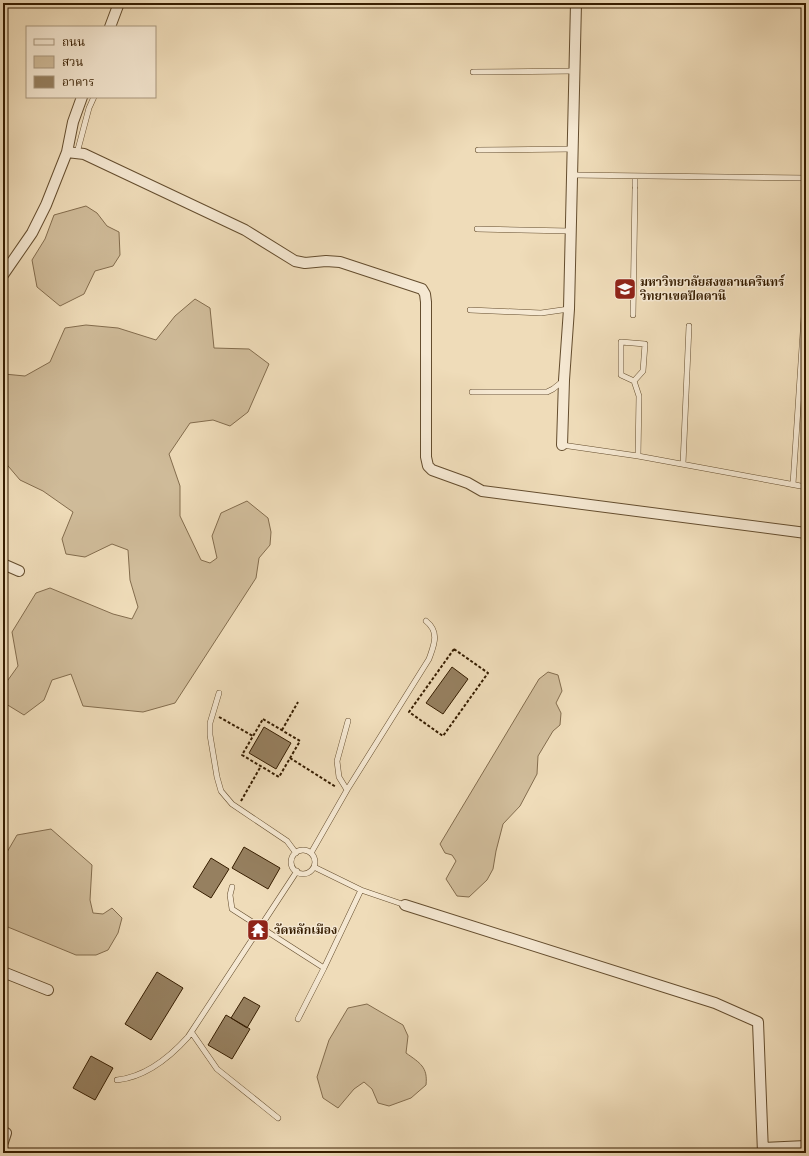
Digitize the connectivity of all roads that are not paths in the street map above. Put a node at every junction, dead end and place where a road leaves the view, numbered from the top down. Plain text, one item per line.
1 (119, 3) edge
2 (576, 3) edge
3 (110, 26) edge
4 (575, 71) junction
5 (473, 72) dead end
6 (82, 98) edge
7 (94, 98) edge
8 (478, 150) dead end
9 (573, 150) junction
10 (72, 152) junction
11 (572, 175) junction
12 (635, 176) junction
13 (806, 178) edge
14 (477, 229) dead end
15 (570, 230) junction
16 (3, 276) edge
17 (806, 286) edge
18 (806, 300) edge
19 (569, 309) junction
20 (470, 310) dead end
21 (634, 315) dead end
22 (689, 326) dead end
23 (564, 380) junction
24 (634, 381) junction
25 (472, 392) dead end
26 (562, 445) joint
27 (638, 456) junction
28 (683, 464) junction
29 (793, 484) junction
30 (806, 487) edge
31 (806, 533) edge
32 (3, 564) edge
33 (19, 571) dead end
34 (426, 621) dead end
35 (219, 693) dead end
36 (348, 720) dead end
37 (346, 791) junction
38 (296, 853) junction
39 (311, 853) junction
40 (314, 867) junction
41 (297, 871) junction
42 (232, 887) dead end
43 (361, 890) junction
44 (405, 905) joint
45 (260, 926) junction
46 (324, 968) junction
47 (3, 972) edge
48 (48, 990) dead end
49 (298, 1019) dead end
50 (192, 1033) junction
51 (116, 1080) dead end
52 (278, 1118) dead end
53 (3, 1132) edge
54 (3, 1142) edge
55 (806, 1146) edge
56 (763, 1150) edge

1 - 3 street
2 - 4 street
4 - 5 lane
4 - 9 street
6 - 10 street
7 - 10 lane
8 - 9 lane
9 - 11 street
10 - 16 street
10 - 31 street
11 - 12 lane
11 - 15 street
12 - 13 lane
12 - 21 lane
14 - 15 lane
15 - 19 street
17 - 18 lane
18 - 29 lane
19 - 20 lane
19 - 23 street
22 - 28 lane
23 - 25 lane
23 - 26 street
24 - 24 lane
24 - 27 lane
26 - 27 lane
27 - 28 lane
28 - 29 lane
29 - 30 lane
32 - 33 street
34 - 37 lane
35 - 38 lane
36 - 37 lane
37 - 39 lane
38 - 39 lane
38 - 41 lane
39 - 40 lane
40 - 41 lane
40 - 43 lane
41 - 45 lane
42 - 45 lane
43 - 44 lane
43 - 46 lane
44 - 56 street
45 - 46 lane
45 - 50 lane
46 - 49 lane
47 - 48 street
50 - 51 lane
50 - 52 lane
53 - 54 street
55 - 56 street

